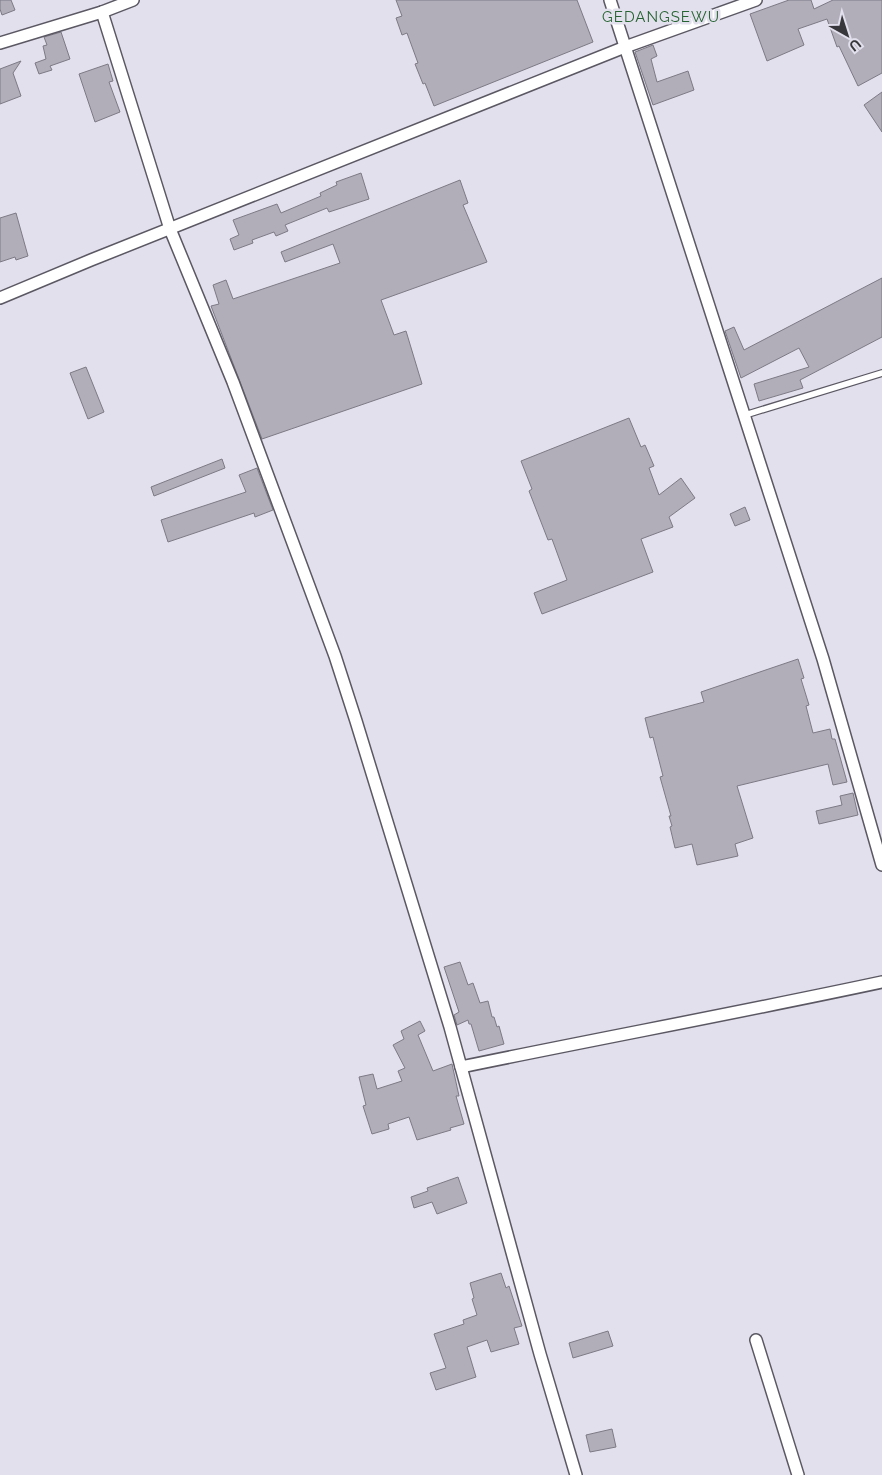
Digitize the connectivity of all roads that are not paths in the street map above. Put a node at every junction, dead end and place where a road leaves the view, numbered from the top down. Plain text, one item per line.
1 (133, 0) edge
2 (610, 0) edge
3 (756, 0) edge
4 (102, 12) junction
5 (0, 43) edge
6 (625, 47) junction
7 (170, 229) junction
8 (0, 298) edge
9 (882, 374) edge
10 (745, 414) junction
11 (882, 865) edge
12 (882, 982) edge
13 (461, 1067) junction
14 (756, 1340) dead end
15 (576, 1475) edge
16 (798, 1475) edge

1 - 4 street
2 - 6 street
3 - 6 street
4 - 5 street
4 - 7 street
6 - 7 street
6 - 10 street
7 - 8 street
7 - 13 street
9 - 10 lane
10 - 11 street
12 - 13 street
13 - 15 street
14 - 16 street

